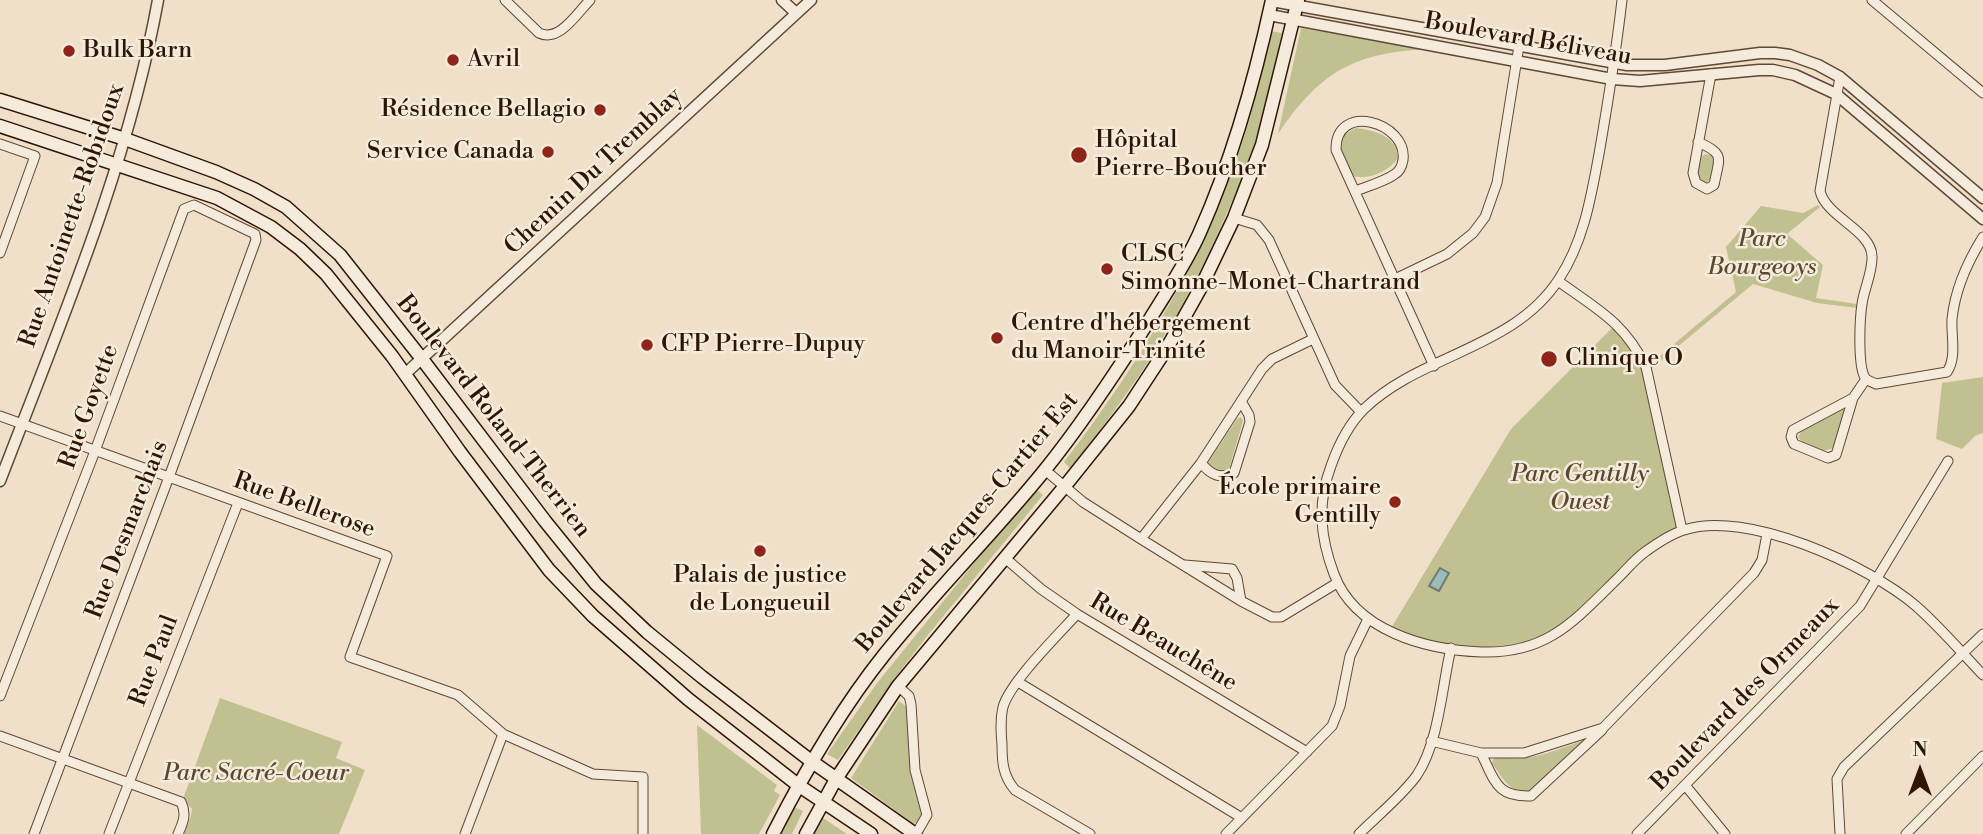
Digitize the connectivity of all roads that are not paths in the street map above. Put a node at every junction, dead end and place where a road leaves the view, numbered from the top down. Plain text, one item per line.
1 (158, 0) edge
2 (505, 0) edge
3 (590, 0) edge
4 (782, 0) edge
5 (811, 0) edge
6 (1622, 0) edge
7 (1872, 0) edge
8 (1272, 1) edge
9 (1298, 3) edge
10 (796, 13) junction
11 (1269, 15) junction
12 (1295, 20) junction
13 (1519, 46) junction
14 (1517, 61) junction
15 (1614, 63) junction
16 (1711, 74) junction
17 (1840, 77) junction
18 (1612, 79) junction
19 (1983, 93) edge
20 (1836, 94) junction
21 (0, 100) edge
22 (0, 126) edge
23 (125, 139) junction
24 (1699, 142) junction
25 (0, 144) edge
26 (118, 164) junction
27 (1355, 191) junction
28 (1983, 198) edge
29 (1234, 218) junction
30 (1983, 219) edge
31 (1983, 237) edge
32 (256, 240) joint
33 (0, 253) edge
34 (1395, 279) junction
35 (1558, 281) junction
36 (1313, 339) junction
37 (422, 359) junction
38 (1434, 366) junction
39 (405, 374) junction
40 (1866, 379) junction
41 (1853, 398) junction
42 (1241, 401) junction
43 (1361, 412) junction
44 (0, 416) edge
45 (22, 424) junction
46 (96, 451) junction
47 (1948, 461) dead end
48 (1201, 463) junction
49 (1045, 470) junction
50 (169, 477) junction
51 (0, 481) edge
52 (1065, 486) junction
53 (238, 503) junction
54 (1682, 530) junction
55 (1767, 534) junction
56 (1141, 539) junction
57 (1005, 558) junction
58 (1184, 565) junction
59 (1878, 579) junction
60 (1337, 583) junction
61 (1241, 601) junction
62 (1077, 614) junction
63 (1368, 619) junction
64 (1983, 634) edge
65 (1451, 648) junction
66 (1962, 653) junction
67 (1983, 675) edge
68 (1018, 682) junction
69 (898, 686) junction
70 (0, 696) edge
71 (1603, 728) junction
72 (503, 734) junction
73 (0, 736) edge
74 (1431, 741) junction
75 (1307, 752) junction
76 (1481, 753) junction
77 (1983, 756) edge
78 (62, 758) junction
79 (811, 761) junction
80 (836, 779) junction
81 (128, 783) junction
82 (798, 785) junction
83 (1685, 785) junction
84 (823, 802) junction
85 (1242, 818) junction
86 (33, 834) edge
87 (109, 834) edge
88 (178, 834) edge
89 (465, 834) edge
90 (643, 834) edge
91 (773, 834) edge
92 (806, 834) edge
93 (871, 834) edge
94 (916, 834) edge
95 (1090, 834) edge
96 (1226, 834) edge
97 (1359, 834) edge
98 (1637, 834) edge
99 (1725, 834) edge
100 (1840, 834) edge
101 (1906, 834) edge

1 - 23 street, Rue Antoinette-Robidoux
2 - 3 street
4 - 10 street
5 - 10 street, Chemin Du Tremblay
6 - 15 street
7 - 19 street
8 - 9 street, Boulevard Béliveau
8 - 11 main road, Boulevard Jacques-Cartier Est
9 - 12 main road, Boulevard Jacques-Cartier Est
9 - 13 street, Boulevard Béliveau
10 - 37 street, Chemin Du Tremblay
11 - 12 street, Boulevard Béliveau
11 - 49 main road, Boulevard Jacques-Cartier Est
12 - 14 street, Boulevard Béliveau
12 - 29 main road, Boulevard Jacques-Cartier Est
13 - 14 street
13 - 15 street, Boulevard Béliveau
14 - 18 street, Boulevard Béliveau
14 - 34 street
15 - 17 street, Boulevard Béliveau
15 - 18 street
16 - 18 street, Boulevard Béliveau
16 - 20 street, Boulevard Béliveau
16 - 24 street
17 - 20 street
17 - 28 street, Boulevard Béliveau
18 - 35 street
20 - 30 street, Boulevard Béliveau
20 - 40 street
21 - 23 main road, Boulevard Roland-Therrien
22 - 26 main road, Boulevard Roland-Therrien
23 - 26 street, Rue Antoinette-Robidoux
23 - 37 main road, Boulevard Roland-Therrien
24 - 24 street
25 - 33 street
26 - 39 main road, Boulevard Roland-Therrien
26 - 45 street, Rue Antoinette-Robidoux
27 - 27 street
27 - 34 street
29 - 36 street
29 - 52 main road, Boulevard Jacques-Cartier Est
31 - 40 street
32 - 46 street, Rue Goyette
32 - 50 street, Rue Desmarchais
34 - 38 street
35 - 38 street
35 - 54 street
36 - 42 street
36 - 43 street
37 - 39 street, Chemin Du Tremblay
37 - 79 main road, Boulevard Roland-Therrien
38 - 43 street
39 - 82 main road, Boulevard Roland-Therrien
40 - 41 street
41 - 41 street
42 - 48 street
42 - 48 street
43 - 60 street
44 - 45 street, Rue Bellerose
45 - 46 street, Rue Bellerose
45 - 51 street, Rue Antoinette-Robidoux
46 - 50 street, Rue Bellerose
46 - 70 street, Rue Goyette
47 - 59 street, Boulevard des Ormeaux
48 - 56 street
49 - 52 street
49 - 79 main road, Boulevard Jacques-Cartier Est
50 - 53 street, Rue Bellerose
50 - 78 street, Rue Desmarchais
52 - 56 street
52 - 57 main road, Boulevard Jacques-Cartier Est
53 - 72 street, Rue Bellerose
53 - 81 street, Rue Paul
54 - 55 street
54 - 65 street
55 - 59 street
55 - 71 street
56 - 58 street
57 - 62 street, Rue Beauchêne
57 - 69 main road, Boulevard Jacques-Cartier Est
58 - 61 street
58 - 61 street
59 - 66 street
59 - 83 street, Boulevard des Ormeaux
60 - 61 street
60 - 63 street
62 - 68 street
62 - 75 street, Rue Beauchêne
63 - 65 street
63 - 75 street
64 - 66 street
65 - 74 street
66 - 67 street
66 - 100 street
68 - 85 street
68 - 95 street
69 - 80 main road, Boulevard Jacques-Cartier Est
69 - 94 street, Boulevard Roland-Therrien
71 - 76 street
71 - 76 street
72 - 89 street
72 - 90 street, Rue Bellerose
73 - 78 street
74 - 76 street
74 - 97 street
75 - 85 street
77 - 101 street
78 - 81 street
78 - 86 street, Rue Desmarchais
79 - 80 main road, Boulevard Roland-Therrien
79 - 82 main road, Boulevard Jacques-Cartier Est
80 - 84 main road, Boulevard Jacques-Cartier Est
80 - 94 main road, Boulevard Roland-Therrien
81 - 87 street, Rue Paul
81 - 88 street
82 - 84 main road, Boulevard Roland-Therrien
82 - 91 main road, Boulevard Jacques-Cartier Est
83 - 98 street, Boulevard des Ormeaux
83 - 99 street
84 - 92 main road, Boulevard Jacques-Cartier Est
84 - 93 main road, Boulevard Roland-Therrien
85 - 96 street

